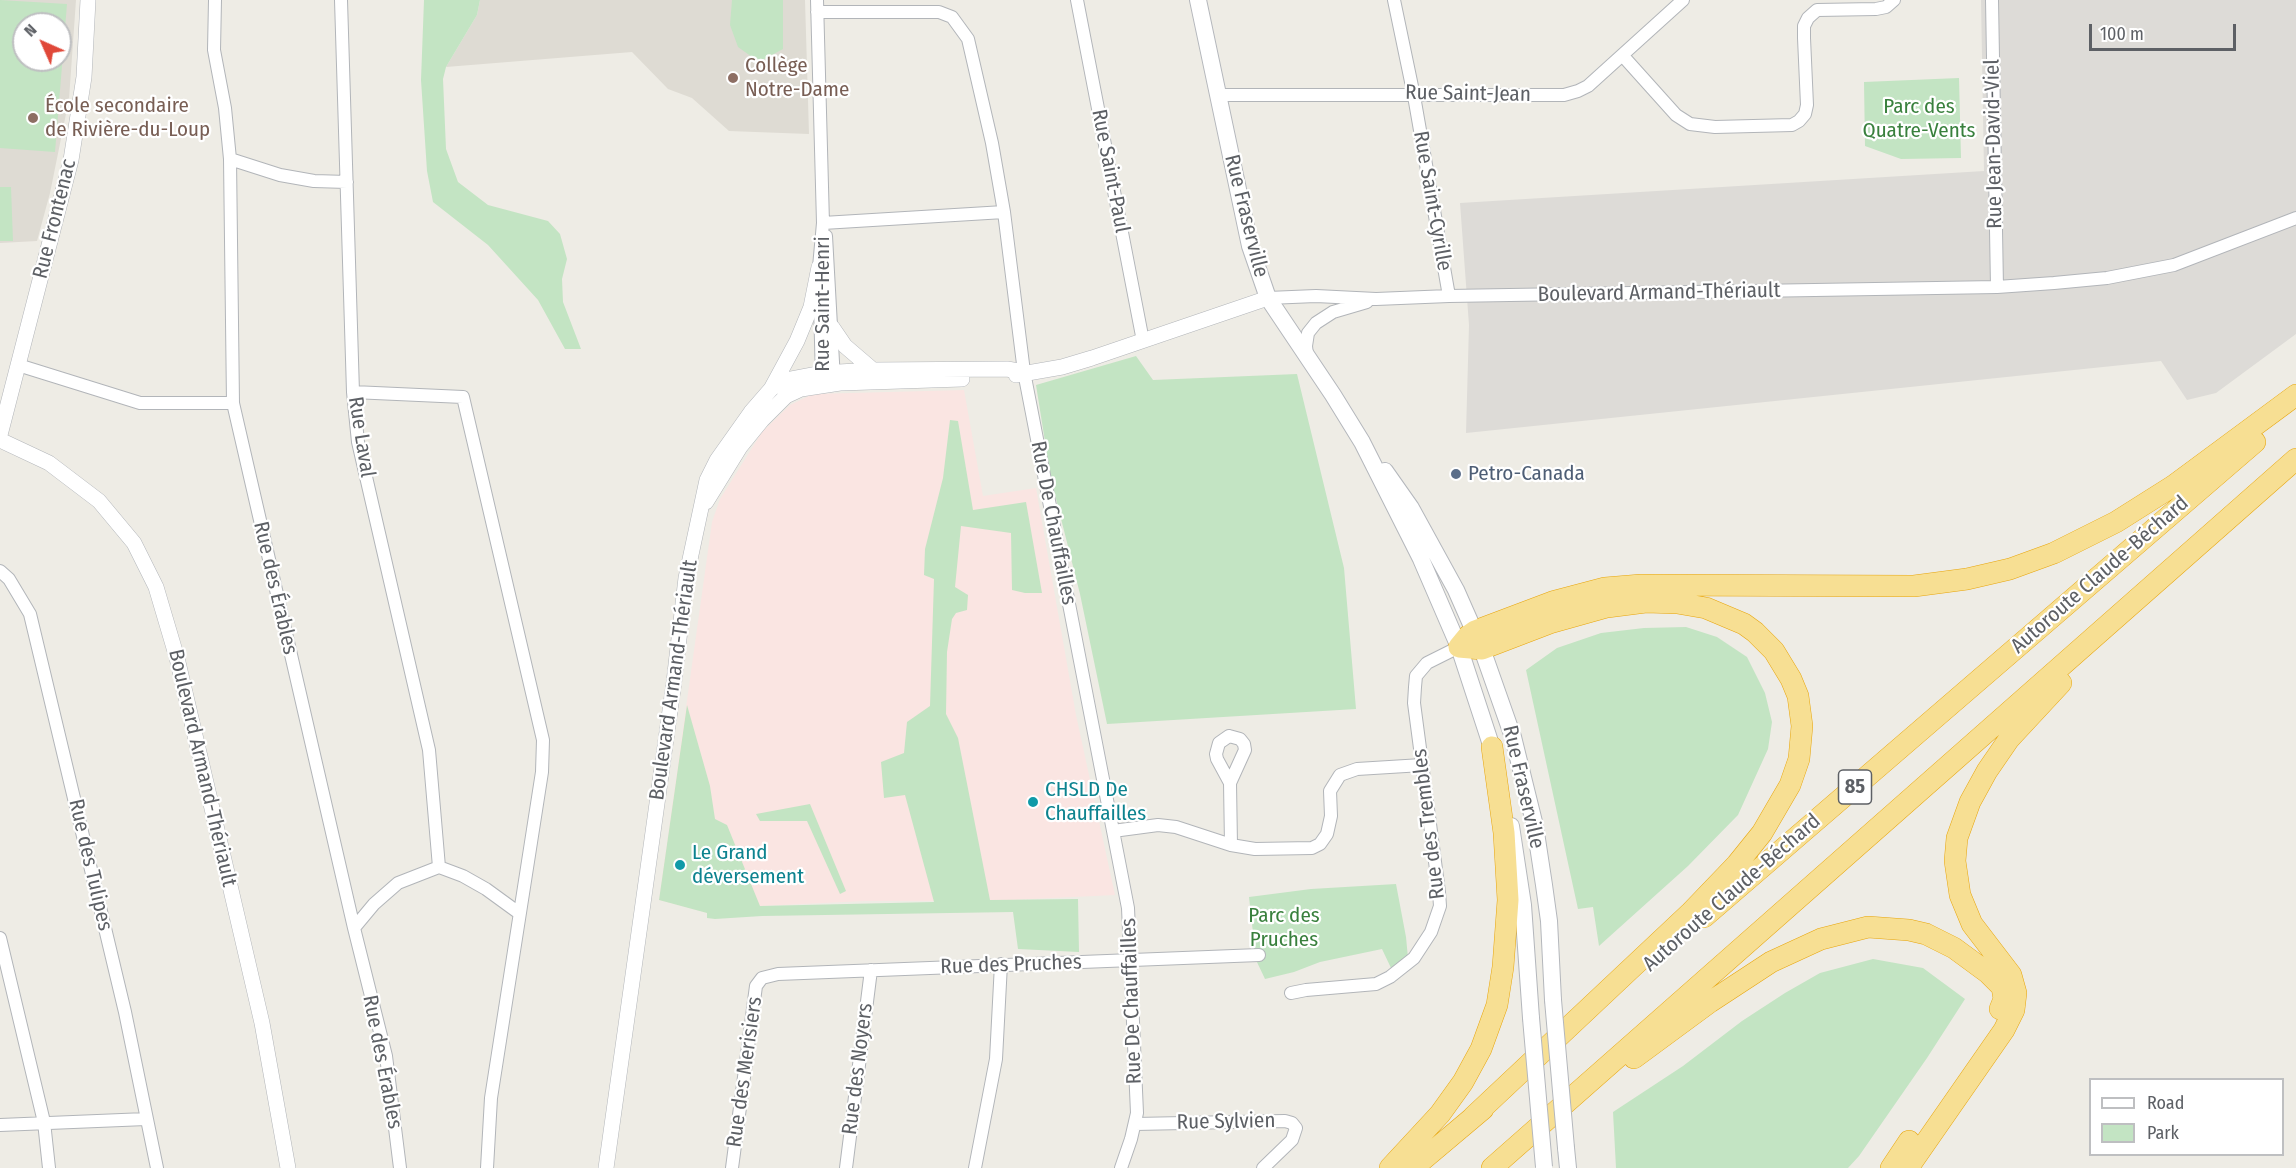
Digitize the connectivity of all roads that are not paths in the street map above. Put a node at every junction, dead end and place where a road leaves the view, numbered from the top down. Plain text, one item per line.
1 (88, 0) edge
2 (215, 0) edge
3 (341, 0) edge
4 (1077, 0) edge
5 (1198, 0) edge
6 (1394, 0) edge
7 (1683, 0) edge
8 (1894, 0) edge
9 (1992, 0) edge
10 (817, 6) edge
11 (1623, 56) junction
12 (1218, 95) junction
13 (1414, 96) junction
14 (230, 159) junction
15 (347, 182) junction
16 (1004, 212) junction
17 (2296, 218) edge
18 (823, 223) junction
19 (819, 267) junction
20 (1996, 287) junction
21 (1449, 296) junction
22 (1268, 297) junction
23 (1376, 299) junction
24 (832, 327) junction
25 (1143, 341) junction
26 (1308, 359) junction
27 (18, 365) junction
28 (873, 370) junction
29 (1024, 372) junction
30 (828, 378) junction
31 (771, 389) junction
32 (353, 392) junction
33 (2296, 395) edge
34 (232, 403) junction
35 (2296, 406) edge
36 (0, 435) edge
37 (0, 440) edge
38 (1362, 442) junction
39 (2296, 459) edge
40 (699, 512) junction
41 (0, 571) edge
42 (1479, 640) junction
43 (1459, 647) junction
44 (1492, 747) junction
45 (1422, 765) junction
46 (1230, 783) dead end
47 (1113, 831) junction
48 (1231, 845) junction
49 (439, 867) junction
50 (519, 913) junction
51 (354, 928) junction
52 (0, 939) edge
53 (1259, 955) dead end
54 (1131, 960) junction
55 (1001, 964) junction
56 (871, 970) junction
57 (762, 978) joint
58 (1291, 993) dead end
59 (1473, 1117) junction
60 (146, 1119) junction
61 (44, 1122) junction
62 (1135, 1124) junction
63 (0, 1125) edge
64 (49, 1168) edge
65 (157, 1168) edge
66 (288, 1168) edge
67 (400, 1168) edge
68 (487, 1168) edge
69 (606, 1168) edge
70 (732, 1168) edge
71 (846, 1168) edge
72 (975, 1168) edge
73 (1121, 1168) edge
74 (1263, 1168) edge
75 (1390, 1168) edge
76 (1413, 1168) edge
77 (1493, 1168) edge
78 (1544, 1168) edge
79 (1568, 1168) edge
80 (1891, 1168) edge
81 (1908, 1168) edge

1 - 27 street, Rue Frontenac
2 - 14 street, Rue des Érables
3 - 15 street, Rue Laval
4 - 25 street, Rue Saint-Paul
5 - 12 main road, Rue Fraserville
6 - 13 street, Rue Saint-Cyrille
7 - 11 street, Rue Saint-Jean
8 - 11 street
9 - 20 street, Rue Jean-David-Viel
10 - 16 street, Rue De Chauffailles
10 - 18 street, Rue Saint-Henri
11 - 13 street, Rue Saint-Jean
12 - 13 street, Rue Saint-Jean
12 - 22 main road, Rue Fraserville
13 - 21 street, Rue Saint-Cyrille
14 - 15 street
14 - 34 street, Rue des Érables
15 - 32 street, Rue Laval
16 - 18 street
16 - 29 street, Rue De Chauffailles
17 - 20 street, Boulevard Armand-Thériault
18 - 19 street, Rue Saint-Henri
18 - 24 street, Rue Saint-Henri
19 - 30 street, Rue Saint-Henri
19 - 31 street
20 - 21 street, Boulevard Armand-Thériault
21 - 23 street, Boulevard Armand-Thériault
22 - 23 street, Boulevard Armand-Thériault
22 - 25 street, Boulevard Armand-Thériault
22 - 26 main road, Rue Fraserville
23 - 26 street
24 - 28 street
24 - 30 street, Rue Saint-Henri
25 - 29 street, Boulevard Armand-Thériault
26 - 38 main road, Rue Fraserville
27 - 34 street
27 - 36 street, Rue Frontenac
28 - 29 street, Boulevard Armand-Thériault
28 - 30 street, Boulevard Armand-Thériault
29 - 30 street, Boulevard Armand-Thériault
29 - 47 street, Rue De Chauffailles
30 - 31 street, Boulevard Armand-Thériault
30 - 40 street, Boulevard Armand-Thériault
31 - 40 street, Boulevard Armand-Thériault
32 - 49 street, Rue Laval
32 - 50 street
33 - 42 highway
34 - 51 street, Rue des Érables
35 - 59 highway, Autoroute Claude-Béchard / 85
37 - 66 street, Boulevard Armand-Thériault
38 - 42 main road, Rue Fraserville
38 - 43 main road, Rue Fraserville
39 - 77 highway, Autoroute Claude-Béchard / 85
39 - 81 highway
40 - 69 street, Boulevard Armand-Thériault
41 - 60 street, Rue des Tulipes
42 - 43 highway
42 - 59 highway
42 - 79 main road, Rue Fraserville, bridge
43 - 44 main road, Rue Fraserville
43 - 45 street, Rue des Trembles
44 - 75 highway
44 - 78 main road, Rue Fraserville, bridge
45 - 48 street
45 - 58 street, Rue des Trembles
46 - 48 street
47 - 48 street
47 - 54 street, Rue De Chauffailles
49 - 50 street
49 - 51 street
50 - 68 street
51 - 67 street, Rue des Érables
52 - 61 street
53 - 54 street, Rue des Pruches
54 - 55 street, Rue des Pruches
54 - 62 street, Rue De Chauffailles
55 - 56 street, Rue des Pruches
55 - 72 street
56 - 57 street, Rue des Pruches
56 - 71 street, Rue des Noyers
57 - 70 street, Rue des Merisiers
59 - 76 highway, Autoroute Claude-Béchard / 85
60 - 61 street
60 - 65 street, Rue des Tulipes
61 - 63 street
61 - 64 street
62 - 73 street, Rue De Chauffailles
62 - 74 street, Rue Sylvien
77 - 80 highway

